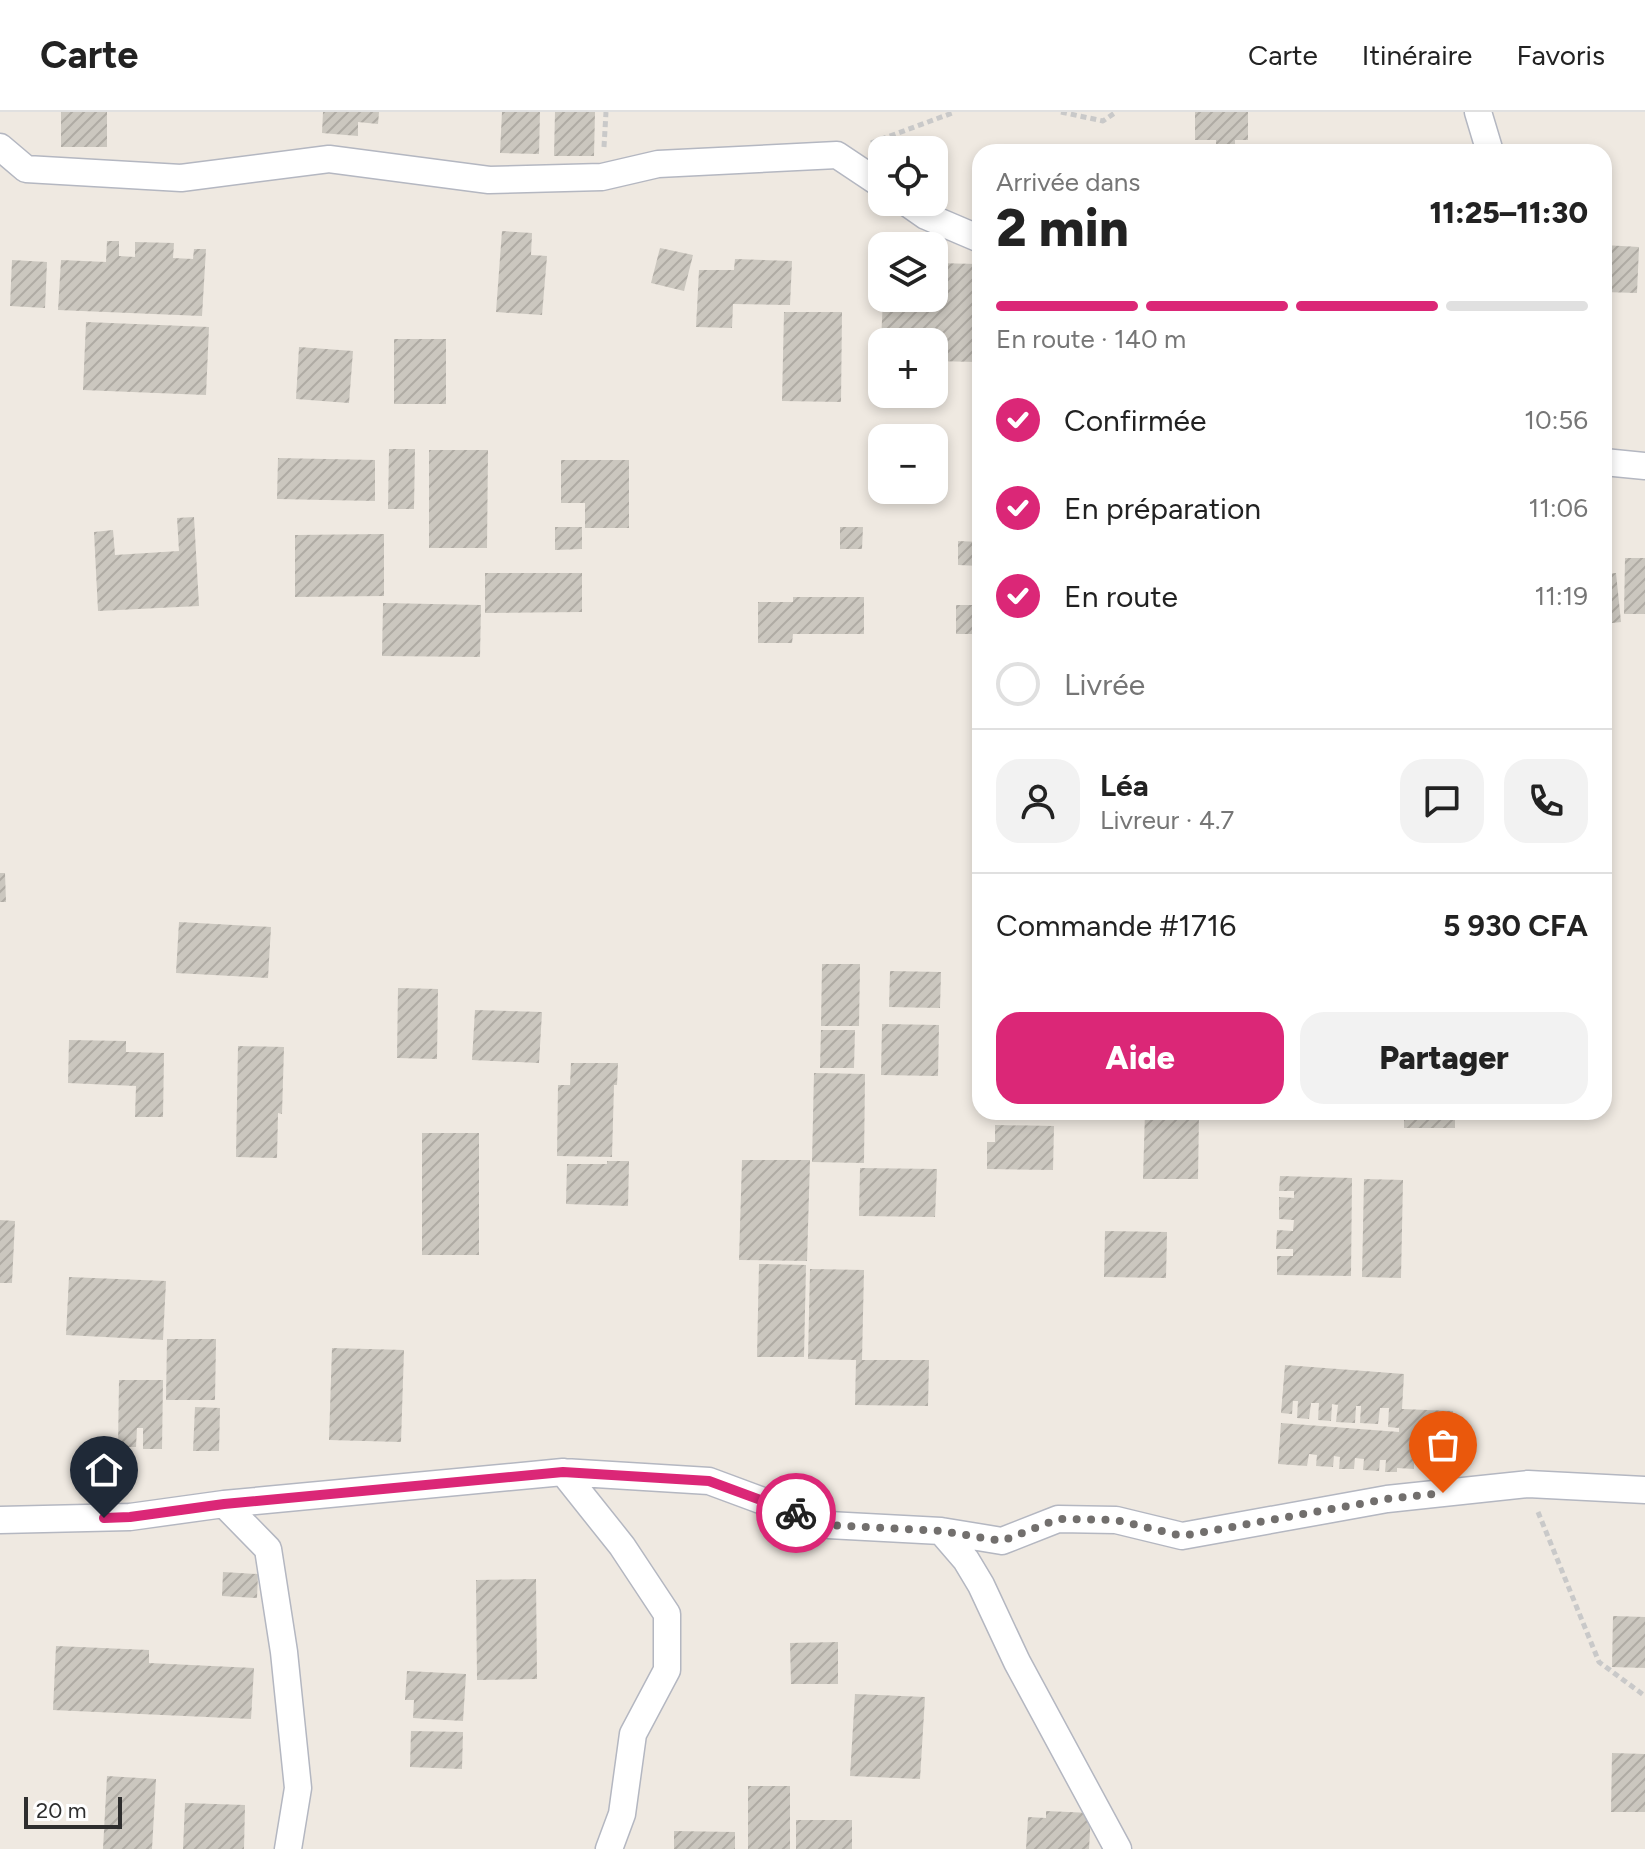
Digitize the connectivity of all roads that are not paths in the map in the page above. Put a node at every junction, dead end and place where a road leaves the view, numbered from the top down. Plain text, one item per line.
1 (1478, 112) edge
2 (1488, 144) edge
3 (0, 147) edge
4 (868, 176) edge
5 (926, 216) edge
6 (972, 236) edge
7 (1612, 463) edge
8 (1645, 466) edge
9 (563, 1472) junction
10 (1645, 1490) edge
11 (224, 1504) junction
12 (0, 1520) edge
13 (941, 1531) junction
14 (288, 1849) edge
15 (609, 1849) edge
16 (1118, 1849) edge

1 - 2 street
3 - 4 street
5 - 6 street
7 - 8 street
9 - 11 street
9 - 13 street
9 - 15 street
10 - 13 street
11 - 12 street
11 - 14 street
13 - 16 street

